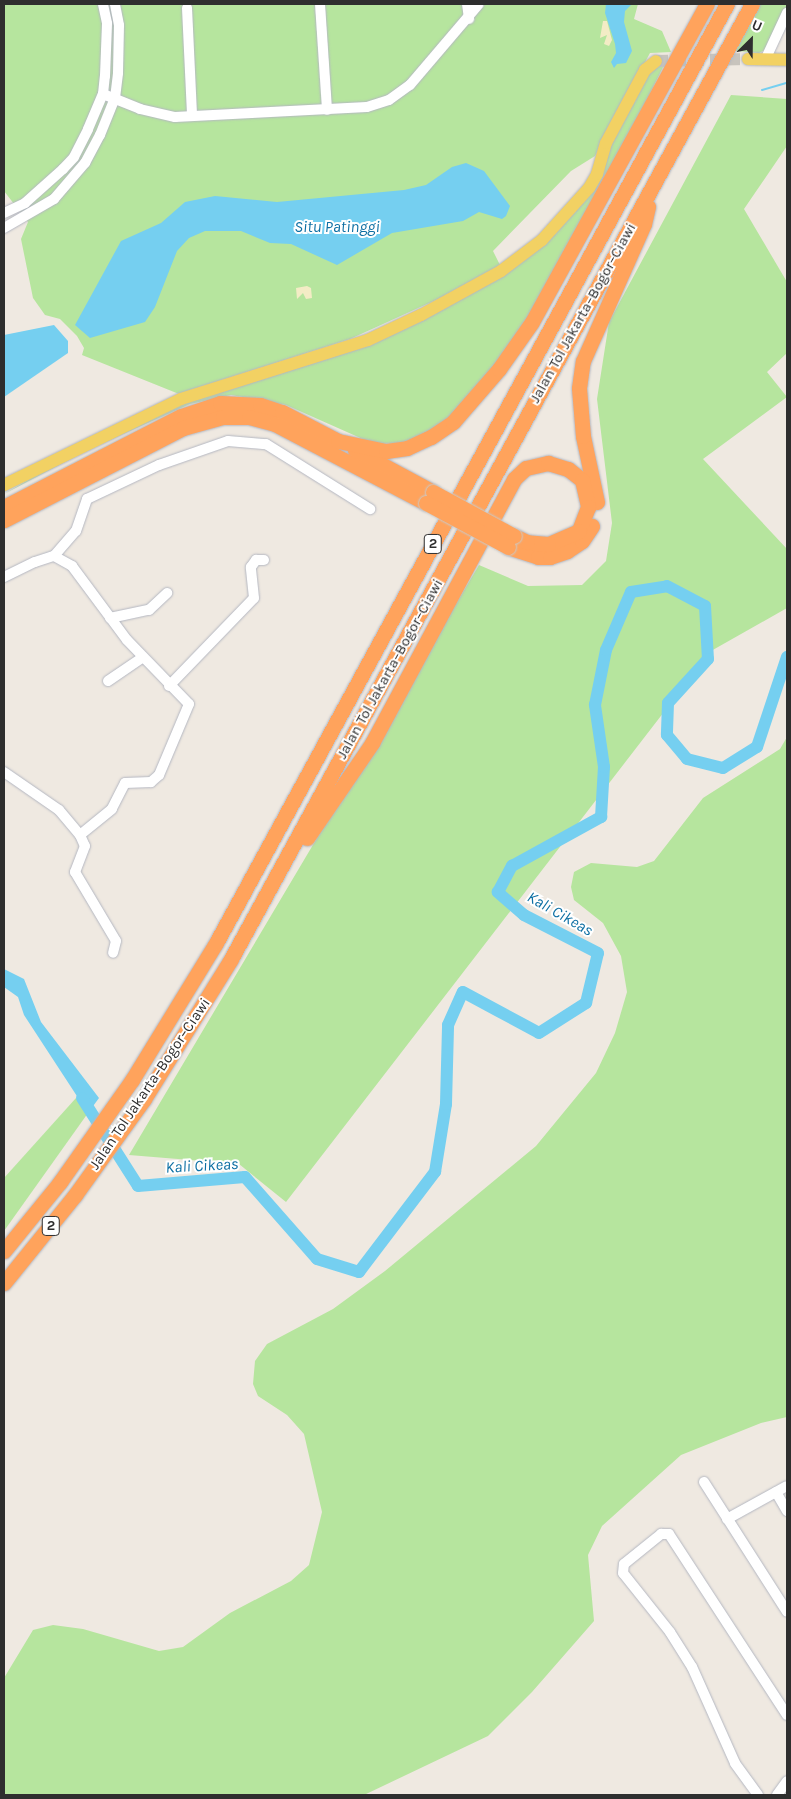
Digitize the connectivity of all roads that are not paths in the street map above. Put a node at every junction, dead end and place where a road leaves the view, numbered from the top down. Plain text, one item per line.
1 (103, 4) edge
2 (115, 4) edge
3 (320, 4) edge
4 (467, 4) edge
5 (479, 4) edge
6 (707, 4) edge
7 (727, 4) edge
8 (752, 4) edge
9 (187, 8) dead end
10 (787, 13) edge
11 (468, 19) junction
12 (766, 58) junction
13 (748, 59) tunnel mouth
14 (787, 60) edge
15 (656, 61) dead end
16 (103, 94) junction
17 (115, 98) junction
18 (327, 110) junction
19 (192, 116) junction
20 (74, 157) junction
21 (85, 163) junction
22 (63, 169) junction
23 (73, 178) junction
24 (652, 187) junction
25 (4, 213) edge
26 (4, 228) edge
27 (338, 441) junction
28 (4, 485) edge
29 (429, 498) junction
30 (4, 507) edge
31 (370, 509) dead end
32 (4, 520) edge
33 (511, 542) junction
34 (54, 556) junction
35 (264, 560) dead end
36 (4, 577) edge
37 (167, 593) dead end
38 (110, 618) junction
39 (142, 657) junction
40 (108, 682) dead end
41 (169, 686) junction
42 (4, 772) edge
43 (80, 835) junction
44 (258, 910) junction
45 (113, 953) dead end
46 (4, 1251) edge
47 (4, 1284) edge
48 (704, 1482) dead end
49 (787, 1486) edge
50 (776, 1492) junction
51 (787, 1511) edge
52 (727, 1519) junction
53 (787, 1612) edge
54 (787, 1715) edge
55 (787, 1781) edge
56 (758, 1795) edge
57 (777, 1795) edge

1 - 16 street
2 - 17 street
3 - 18 street
4 - 11 street
5 - 11 street
6 - 27 highway
7 - 46 highway, Jalan Tol Jakarta–Bogor–Ciawi / 2
8 - 24 highway, Jalan Tol Jakarta–Bogor–Ciawi / 2
9 - 19 street
10 - 12 street
11 - 18 street
12 - 13 main road
12 - 14 main road
15 - 28 main road
16 - 17 street
16 - 20 street
17 - 19 street
17 - 21 street
18 - 19 street
20 - 21 street
20 - 22 street
21 - 23 street
22 - 23 street
22 - 25 street
23 - 26 street
24 - 33 highway
24 - 44 highway, Jalan Tol Jakarta–Bogor–Ciawi / 2
27 - 29 highway
27 - 30 highway
29 - 32 highway
29 - 33 highway, bridge
31 - 34 street
33 - 44 highway
34 - 36 street
34 - 38 street
35 - 41 street
37 - 38 street
38 - 39 street
39 - 40 street
39 - 41 street
41 - 43 street
42 - 43 street
43 - 45 street
44 - 47 highway, Jalan Tol Jakarta–Bogor–Ciawi / 2
48 - 52 street
49 - 50 street
50 - 51 street
50 - 52 street
52 - 53 street
54 - 56 street
55 - 57 street

